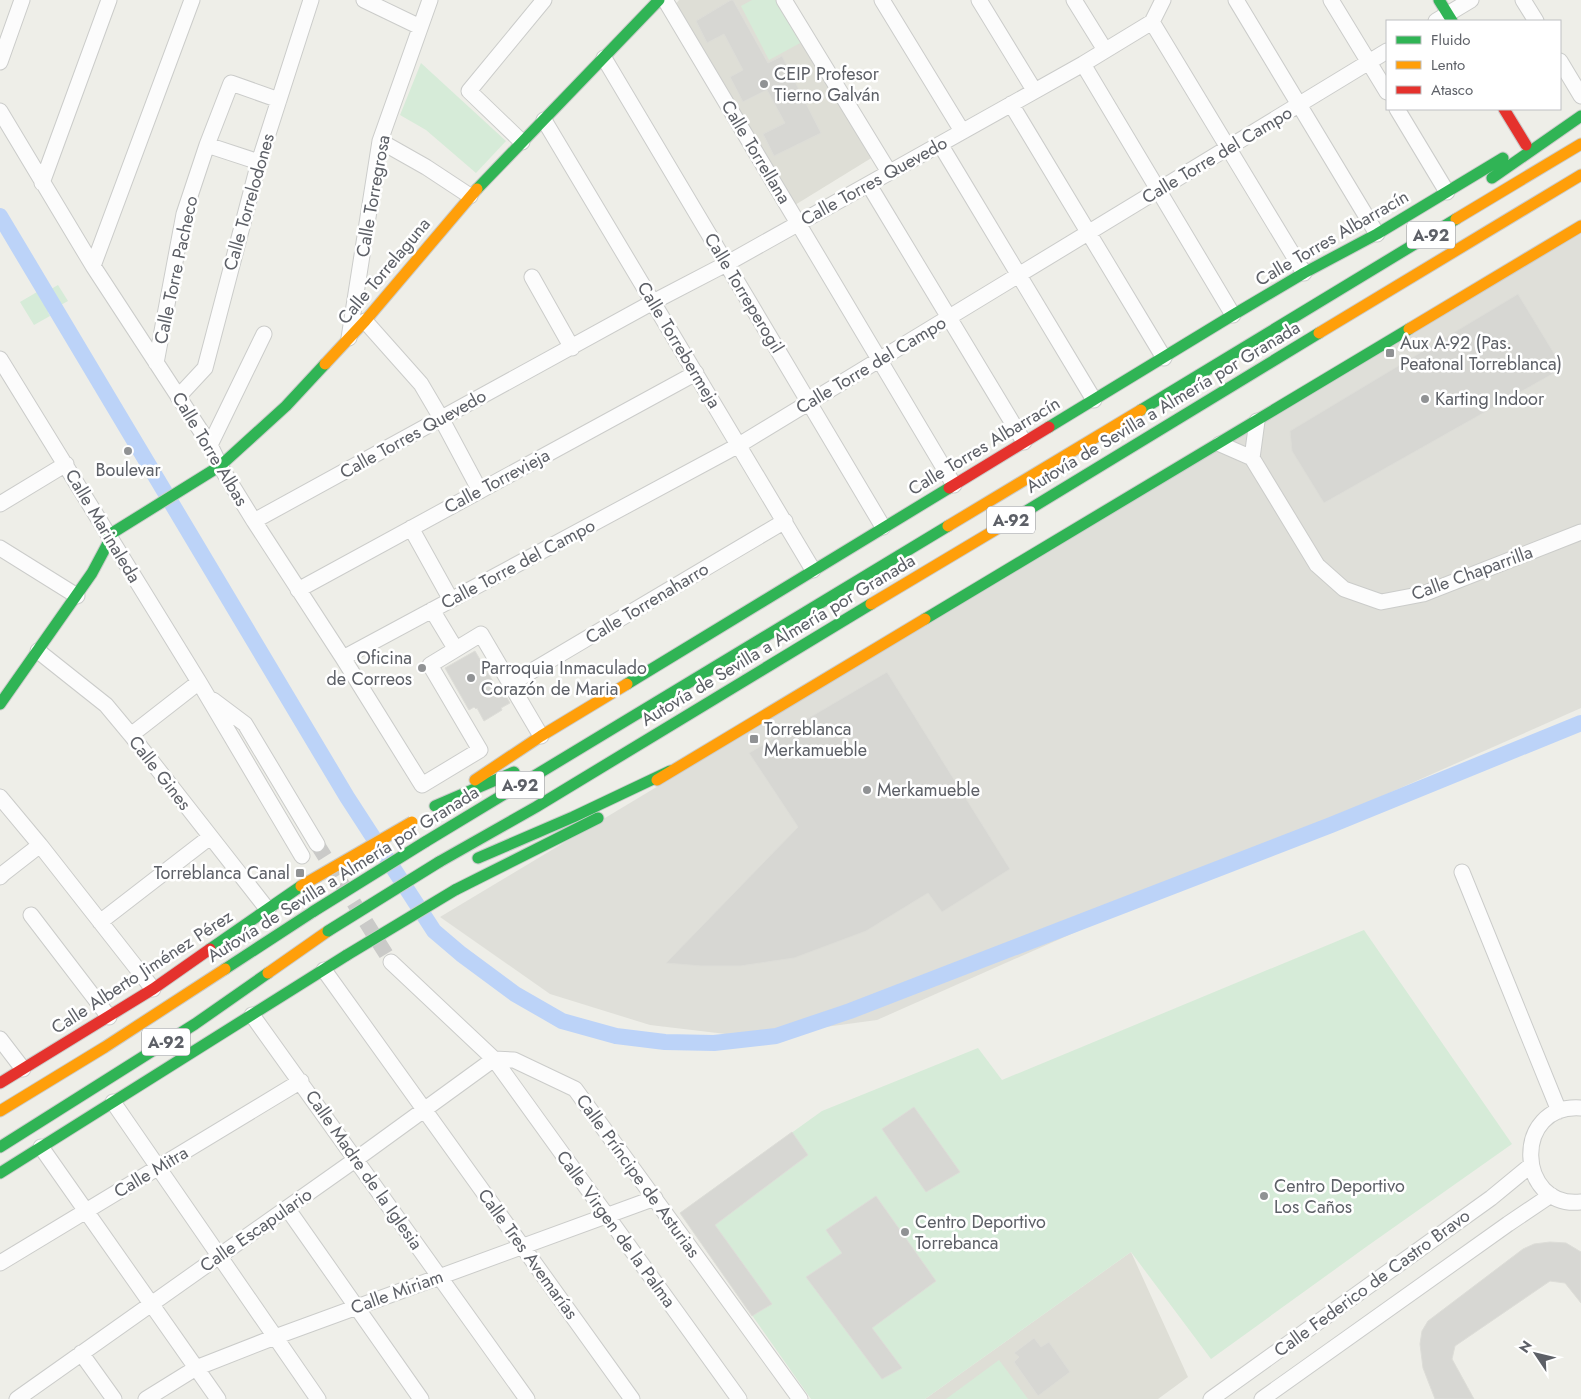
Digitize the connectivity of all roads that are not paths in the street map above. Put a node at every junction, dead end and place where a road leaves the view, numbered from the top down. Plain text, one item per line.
1 (22, 0) edge
2 (109, 0) edge
3 (192, 0) edge
4 (311, 0) edge
5 (364, 0) edge
6 (430, 0) edge
7 (544, 0) edge
8 (659, 0) edge
9 (665, 0) edge
10 (784, 0) edge
11 (882, 0) edge
12 (979, 0) edge
13 (1074, 0) edge
14 (1162, 0) edge
15 (1236, 0) edge
16 (1332, 0) edge
17 (1439, 0) edge
18 (1471, 0) edge
19 (1523, 0) edge
20 (1445, 19) edge
21 (1535, 20) edge
22 (1152, 22) junction
23 (420, 27) junction
24 (1105, 50) junction
25 (1386, 52) edge
26 (604, 58) junction
27 (0, 62) edge
28 (1369, 62) junction
29 (1561, 63) edge
30 (1083, 64) junction
31 (1034, 90) junction
32 (1386, 90) edge
33 (1581, 96) edge
34 (279, 100) junction
35 (1011, 104) junction
36 (1300, 105) junction
37 (1398, 110) edge
38 (1505, 110) edge
39 (0, 111) edge
40 (1581, 111) edge
41 (1581, 116) edge
42 (544, 120) junction
43 (962, 132) junction
44 (380, 141) junction
45 (522, 142) junction
46 (940, 144) junction
47 (1581, 144) edge
48 (207, 145) junction
49 (1526, 145) junction
50 (1229, 147) junction
51 (259, 162) junction
52 (889, 172) junction
53 (1581, 175) edge
54 (42, 183) junction
55 (1486, 184) dead end
56 (869, 185) junction
57 (1159, 190) junction
58 (1447, 192) junction
59 (470, 196) junction
60 (1462, 202) dead end
61 (798, 223) junction
62 (1581, 226) edge
63 (1089, 232) junction
64 (1377, 234) junction
65 (1392, 258) junction
66 (726, 264) junction
67 (93, 266) junction
68 (1304, 273) junction
69 (1019, 276) junction
70 (532, 278) dead end
71 (653, 302) junction
72 (1233, 315) junction
73 (949, 317) junction
74 (365, 321) junction
75 (264, 334) dead end
76 (349, 339) junction
77 (572, 348) junction
78 (1164, 358) junction
79 (0, 359) edge
80 (880, 360) junction
81 (156, 363) junction
82 (696, 373) junction
83 (178, 397) junction
84 (1094, 400) junction
85 (809, 402) junction
86 (442, 418) junction
87 (1257, 421) junction
88 (1024, 442) junction
89 (1220, 444) junction
90 (210, 445) junction
91 (739, 445) junction
92 (1252, 458) junction
93 (66, 464) junction
94 (220, 466) junction
95 (954, 485) junction
96 (480, 491) junction
97 (0, 504) edge
98 (254, 521) junction
99 (785, 522) junction
100 (883, 527) junction
101 (410, 528) junction
102 (1581, 532) edge
103 (109, 535) junction
104 (0, 548) edge
105 (813, 570) junction
106 (298, 590) junction
107 (77, 596) junction
108 (451, 600) junction
109 (432, 610) junction
110 (455, 648) junction
111 (38, 651) junction
112 (343, 658) junction
113 (510, 684) junction
114 (5, 685) edge
115 (202, 688) junction
116 (0, 704) edge
117 (614, 728) junction
118 (131, 735) junction
119 (541, 736) junction
120 (670, 771) junction
121 (0, 797) edge
122 (423, 814) junction
123 (210, 837) junction
124 (317, 844) tunnel mouth
125 (40, 845) junction
126 (302, 856) dead end
127 (439, 862) junction
128 (1462, 872) dead end
129 (1, 873) edge
130 (268, 910) junction
131 (31, 915) dead end
132 (100, 922) junction
133 (391, 962) tunnel mouth
134 (324, 970) junction
135 (153, 989) junction
136 (252, 1014) junction
137 (109, 1017) junction
138 (0, 1039) edge
139 (494, 1059) junction
140 (23, 1070) junction
141 (301, 1081) junction
142 (0, 1083) edge
143 (113, 1102) junction
144 (1581, 1108) edge
145 (425, 1109) junction
146 (0, 1111) edge
147 (1559, 1111) junction
148 (0, 1147) edge
149 (41, 1147) junction
150 (355, 1160) junction
151 (1531, 1165) junction
152 (158, 1167) junction
153 (0, 1173) edge
154 (1551, 1195) junction
155 (655, 1198) junction
156 (1581, 1202) edge
157 (287, 1208) junction
158 (85, 1211) junction
159 (606, 1215) junction
160 (522, 1246) junction
161 (219, 1256) junction
162 (0, 1263) edge
163 (440, 1277) junction
164 (151, 1304) junction
165 (357, 1307) junction
166 (275, 1337) junction
167 (81, 1353) junction
168 (196, 1368) junction
169 (17, 1399) edge
170 (114, 1399) edge
171 (146, 1399) edge
172 (218, 1399) edge
173 (318, 1399) edge
174 (422, 1399) edge
175 (527, 1399) edge
176 (632, 1399) edge
177 (739, 1399) edge
178 (800, 1399) edge
179 (1211, 1399) edge
180 (1262, 1399) edge

1 - 27 street
2 - 54 street
3 - 67 street
4 - 34 street, Calle Torrelodones
5 - 23 street
6 - 23 street, Calle Torregrosa
7 - 45 street
8 - 26 main road, Calle Torrelaguna
9 - 61 street, Calle Torrellana
10 - 52 street
11 - 43 street
12 - 31 street
13 - 24 street
14 - 22 street
15 - 36 street
16 - 28 street
17 - 20 main road
18 - 20 street
19 - 21 street
22 - 24 street, Calle Torres Quevedo
22 - 50 street
23 - 44 street, Calle Torregrosa
24 - 30 street, Calle Torres Quevedo
25 - 28 street, Calle Torre del Campo
26 - 42 main road, Calle Torrelaguna
26 - 66 street, Calle Torreperogil
28 - 32 street
28 - 36 street, Calle Torre del Campo
29 - 33 street
30 - 31 street, Calle Torres Quevedo
30 - 57 street
31 - 35 street, Calle Torres Quevedo
34 - 48 street, Calle Torre Pacheco
34 - 51 street, Calle Torrelodones
35 - 43 street, Calle Torres Quevedo
35 - 63 street
36 - 50 street, Calle Torre del Campo
36 - 64 street
37 - 58 street
38 - 49 main road
39 - 54 street, Calle Torre Albas
40 - 49 main road, Calle Torres Albarracín
41 - 55 main road
42 - 45 main road, Calle Torrelaguna
42 - 71 street, Calle Torrebermeja
43 - 46 street, Calle Torres Quevedo
44 - 59 street
44 - 76 street, Calle Torregrosa
45 - 59 main road, Calle Torrelaguna
46 - 52 street, Calle Torres Quevedo
46 - 69 street
47 - 65 main road, Autovía de Sevilla a Almería por Granada / A-92
48 - 51 street
48 - 81 street, Calle Torre Pacheco
49 - 58 main road, Calle Torres Albarracín
50 - 57 street, Calle Torre del Campo
50 - 68 street
51 - 83 street, Calle Torrelodones
52 - 56 street, Calle Torres Quevedo
53 - 127 main road, Autovía de Sevilla a Almería por Granada / A-92
54 - 67 street, Calle Torre Albas
56 - 61 street, Calle Torres Quevedo
56 - 73 street
57 - 63 street, Calle Torre del Campo
57 - 72 street
58 - 64 main road, Calle Torres Albarracín
59 - 74 main road, Calle Torrelaguna
60 - 65 main road
61 - 66 street, Calle Torres Quevedo
61 - 80 street, Calle Torrellana
62 - 87 main road
63 - 69 street, Calle Torre del Campo
63 - 78 street
64 - 68 main road, Calle Torres Albarracín
65 - 117 main road, Autovía de Sevilla a Almería por Granada / A-92
66 - 71 street, Calle Torres Quevedo
66 - 85 street, Calle Torreperogil
67 - 81 street, Calle Torre Albas
68 - 72 main road, Calle Torres Albarracín
69 - 73 street, Calle Torre del Campo
69 - 84 street
70 - 77 street
71 - 77 street, Calle Torres Quevedo
71 - 82 street, Calle Torrebermeja
72 - 78 main road, Calle Torres Albarracín
73 - 80 street, Calle Torre del Campo
73 - 88 street
74 - 76 main road, Calle Torrelaguna
74 - 86 street
75 - 90 street
76 - 94 main road, Calle Torrelaguna
77 - 86 street, Calle Torres Quevedo
78 - 84 main road, Calle Torres Albarracín
79 - 93 street, Calle Marinaleda
80 - 85 street, Calle Torre del Campo
80 - 95 street, Calle Torrellana
81 - 83 street, Calle Torre Albas
82 - 91 street, Calle Torrebermeja
82 - 96 street, Calle Torrevieja
83 - 90 street, Calle Torre Albas
84 - 88 main road, Calle Torres Albarracín
85 - 91 street, Calle Torre del Campo
85 - 100 street, Calle Torreperogil
86 - 96 street
86 - 98 street, Calle Torres Quevedo
87 - 89 main road
87 - 92 street
88 - 95 main road, Calle Torres Albarracín
89 - 92 street
89 - 120 main road
90 - 94 street, Calle Torre Albas
91 - 99 street, Calle Torrebermeja
91 - 108 street, Calle Torre del Campo
92 - 102 street, Calle Chaparrilla
93 - 97 street
93 - 103 street, Calle Marinaleda
94 - 98 street, Calle Torre Albas
94 - 103 main road, Calle Torrelaguna
95 - 100 main road, Calle Torres Albarracín
96 - 101 street, Calle Torrevieja
98 - 106 street, Calle Torre Albas
99 - 105 street, Calle Torrebermeja
99 - 113 street, Calle Torrenaharro
100 - 105 main road, Calle Torres Albarracín
101 - 106 street, Calle Torrevieja
101 - 108 street
103 - 107 main road
103 - 115 street, Calle Marinaleda
104 - 107 street
105 - 119 main road, Calle Torres Albarracín
106 - 112 street, Calle Torre Albas
107 - 111 main road
108 - 109 street, Calle Torre del Campo
109 - 110 street
109 - 112 street, Calle Torre del Campo
110 - 112 street, Calle Torre Albas
110 - 113 street
111 - 114 main road
111 - 118 street, Calle Gines
113 - 119 street
114 - 116 main road
115 - 118 street
115 - 124 street, Calle Marinaleda
115 - 126 street, Calle Marinaleda
117 - 122 main road
117 - 146 main road, Autovía de Sevilla a Almería por Granada / A-92, bridge
118 - 123 street, Calle Gines
119 - 122 main road, Calle Torres Albarracín
120 - 127 main road
120 - 134 main road, bridge
121 - 125 street
122 - 130 main road, Calle Alberto Jiménez Pérez, bridge
123 - 130 street, Calle Gines
123 - 132 street
125 - 129 street
125 - 132 street
127 - 148 main road, Autovía de Sevilla a Almería por Granada / A-92, bridge
128 - 147 street
130 - 135 main road, Calle Alberto Jiménez Pérez
131 - 137 street
132 - 135 street
133 - 139 street
134 - 136 main road
134 - 145 street, Calle Tres Avemarías
135 - 137 main road, Calle Alberto Jiménez Pérez
136 - 141 street, Calle Madre de la Iglesia
136 - 143 main road
137 - 140 main road, Calle Alberto Jiménez Pérez
138 - 140 street
139 - 145 street, Calle Escapulario
139 - 155 street, Calle Príncipe de Asturias
139 - 159 street, Calle Virgen de la Palma
140 - 142 main road, Calle Alberto Jiménez Pérez
141 - 150 street, Calle Madre de la Iglesia
141 - 152 street, Calle Mitra
143 - 149 main road
143 - 152 street
144 - 147 street
145 - 150 street, Calle Escapulario
145 - 160 street, Calle Tres Avemarías
147 - 151 street
149 - 153 main road
149 - 158 street
150 - 157 street, Calle Escapulario
150 - 163 street, Calle Madre de la Iglesia
151 - 154 street
151 - 179 street, Calle Federico de Castro Bravo
152 - 158 street, Calle Mitra
152 - 161 street
154 - 156 street
154 - 180 street
155 - 159 street, Calle Miriam
155 - 178 street, Calle Príncipe de Asturias
157 - 161 street, Calle Escapulario
157 - 165 street
158 - 162 street, Calle Mitra
158 - 164 street
159 - 160 street, Calle Miriam
159 - 177 street, Calle Virgen de la Palma
160 - 163 street, Calle Miriam
160 - 176 street, Calle Tres Avemarías
161 - 164 street, Calle Escapulario
161 - 166 street
163 - 165 street, Calle Miriam
163 - 175 street, Calle Madre de la Iglesia
164 - 167 street, Calle Escapulario
164 - 168 street
165 - 166 street, Calle Miriam
165 - 174 street
166 - 168 street, Calle Miriam
166 - 173 street
167 - 169 street, Calle Escapulario
167 - 170 street
168 - 171 street, Calle Miriam
168 - 172 street

